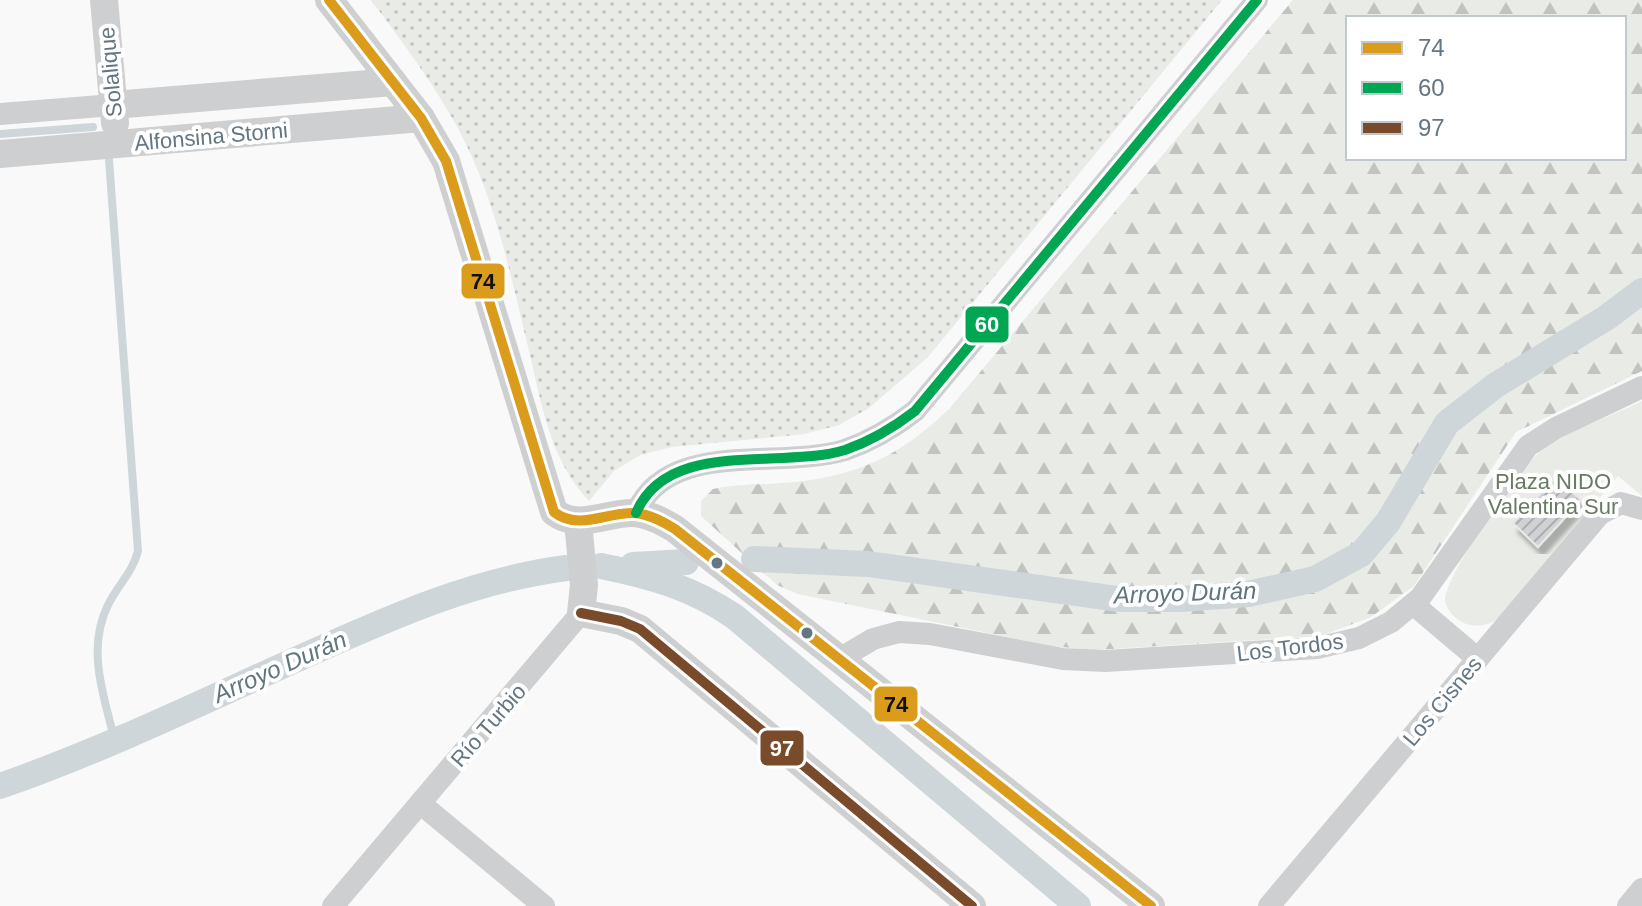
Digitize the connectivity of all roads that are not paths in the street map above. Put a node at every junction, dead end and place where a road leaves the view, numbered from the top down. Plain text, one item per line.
1 (104, 0) edge
2 (329, 0) edge
3 (1257, 0) edge
4 (393, 82) junction
5 (113, 105) junction
6 (0, 114) edge
7 (421, 118) junction
8 (117, 144) junction
9 (0, 154) edge
10 (1642, 387) edge
11 (1632, 506) edge
12 (636, 513) junction
13 (578, 522) junction
14 (1413, 604) junction
15 (581, 613) junction
16 (841, 658) junction
17 (1478, 659) junction
18 (421, 804) junction
19 (1642, 889) edge
20 (333, 906) edge
21 (544, 906) edge
22 (972, 906) edge
23 (1151, 906) edge
24 (1269, 906) edge
25 (1628, 906) edge

1 - 5 street, Solalique
2 - 4 street
3 - 12 street
4 - 5 street, Alfonsina Storni
4 - 7 street
5 - 6 street, Alfonsina Storni
5 - 8 street, Solalique
7 - 8 street, Alfonsina Storni
7 - 13 street
8 - 9 street, Alfonsina Storni
10 - 14 street, Los Tordos
11 - 17 street, Los Cisnes
12 - 13 street
12 - 16 street
13 - 15 street
14 - 16 street, Los Tordos
14 - 17 street
15 - 18 street, Río Turbio
15 - 22 street
16 - 23 street
17 - 24 street, Los Cisnes
18 - 20 street, Río Turbio
18 - 21 street
19 - 25 street

